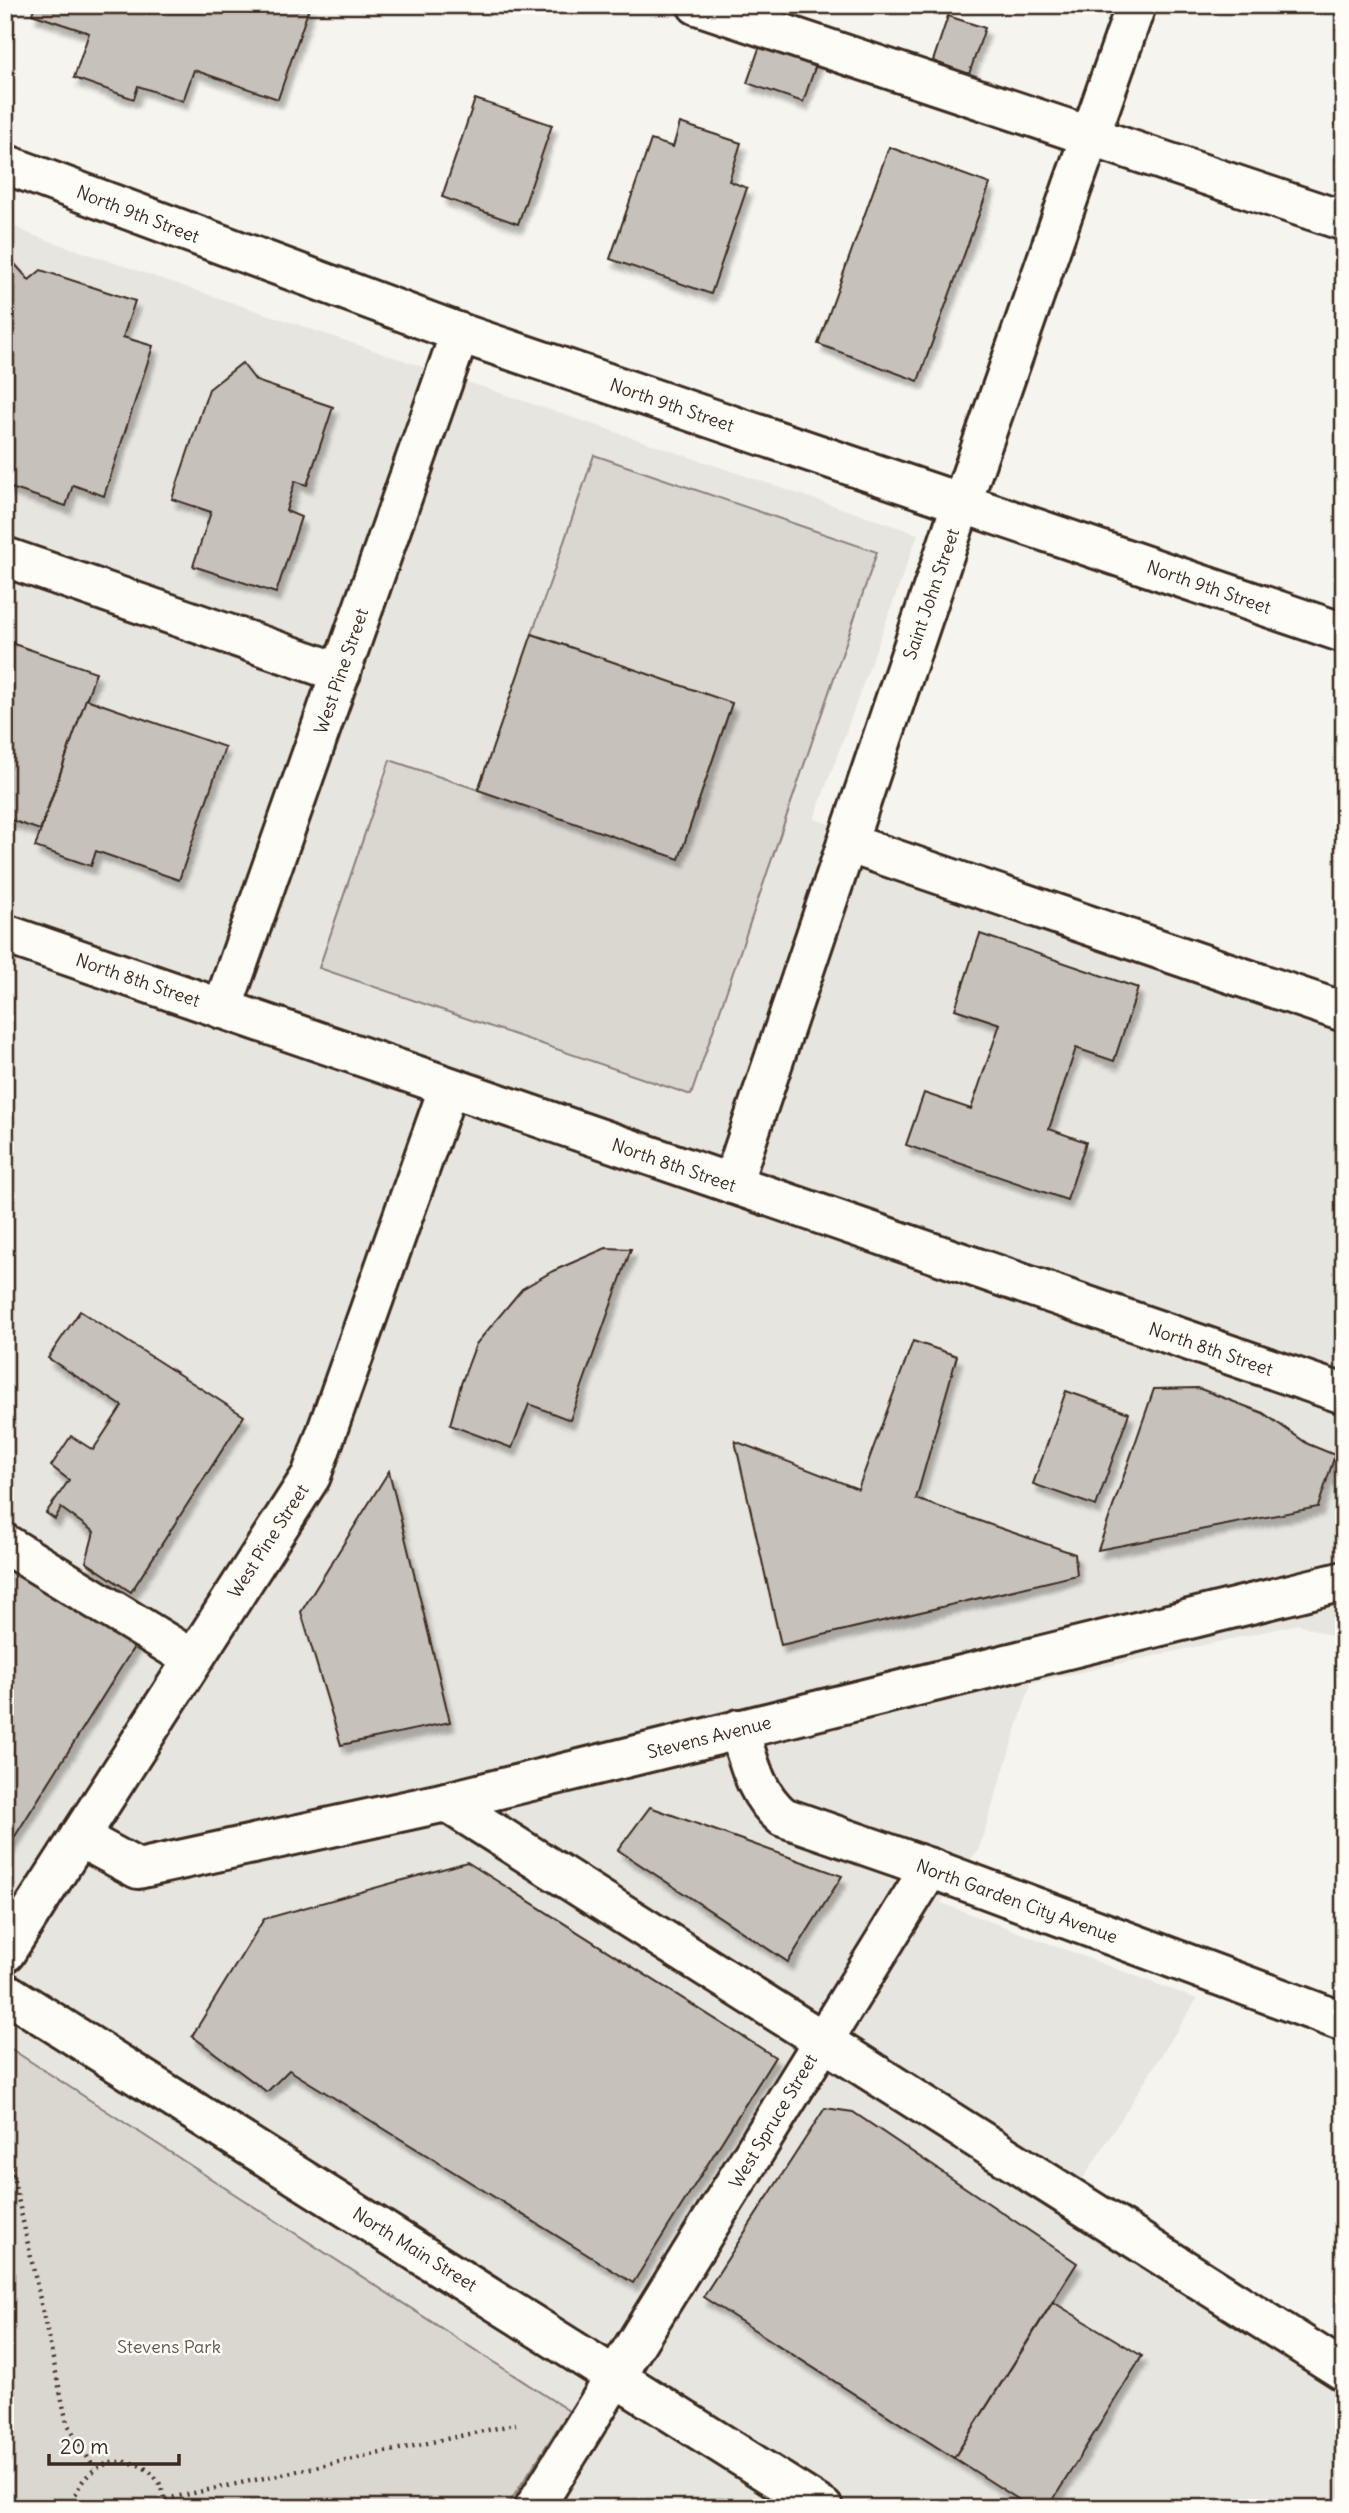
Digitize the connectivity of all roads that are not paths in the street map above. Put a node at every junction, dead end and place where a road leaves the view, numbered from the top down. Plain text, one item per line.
1 (697, 5) edge
2 (1136, 5) edge
3 (1091, 135) junction
4 (5, 164) edge
5 (1344, 222) edge
6 (460, 333) junction
7 (962, 502) junction
8 (5, 557) edge
9 (1344, 633) edge
10 (341, 673) junction
11 (847, 843) junction
12 (5, 934) edge
13 (222, 1009) junction
14 (1344, 1012) edge
15 (449, 1089) junction
16 (733, 1184) junction
17 (1344, 1394) edge
18 (5, 1544) edge
19 (1344, 1581) edge
20 (191, 1658) junction
21 (739, 1729) junction
22 (446, 1802) junction
23 (79, 1837) junction
24 (930, 1868) junction
25 (5, 1953) edge
26 (5, 1992) edge
27 (1344, 2022) edge
28 (823, 2039) junction
29 (1344, 2371) edge
30 (617, 2376) junction
31 (534, 2508) edge
32 (823, 2508) edge

1 - 3 street
2 - 3 street, Saint John Street
3 - 5 street
3 - 7 street, Saint John Street
4 - 6 street, North 9th Street
6 - 7 street, North 9th Street
6 - 10 street, West Pine Street
7 - 9 street, North 9th Street
7 - 11 street, Saint John Street
8 - 10 street
10 - 13 street, West Pine Street
11 - 14 street
11 - 16 street, Saint John Street
12 - 13 street, North 8th Street
13 - 15 street, North 8th Street
15 - 16 street, North 8th Street
15 - 20 street, West Pine Street
16 - 17 street, North 8th Street
18 - 20 street
19 - 21 street, Stevens Avenue
20 - 23 street, West Pine Street
21 - 22 street, Stevens Avenue
21 - 24 street, North Garden City Avenue
22 - 23 street, Stevens Avenue
22 - 28 street
23 - 25 street, West Pine Street
24 - 27 street, North Garden City Avenue
24 - 28 street, West Spruce Street
26 - 30 street, North Main Street
28 - 29 street
28 - 30 street, West Spruce Street
30 - 31 street, West Spruce Street
30 - 32 street, North Main Street

